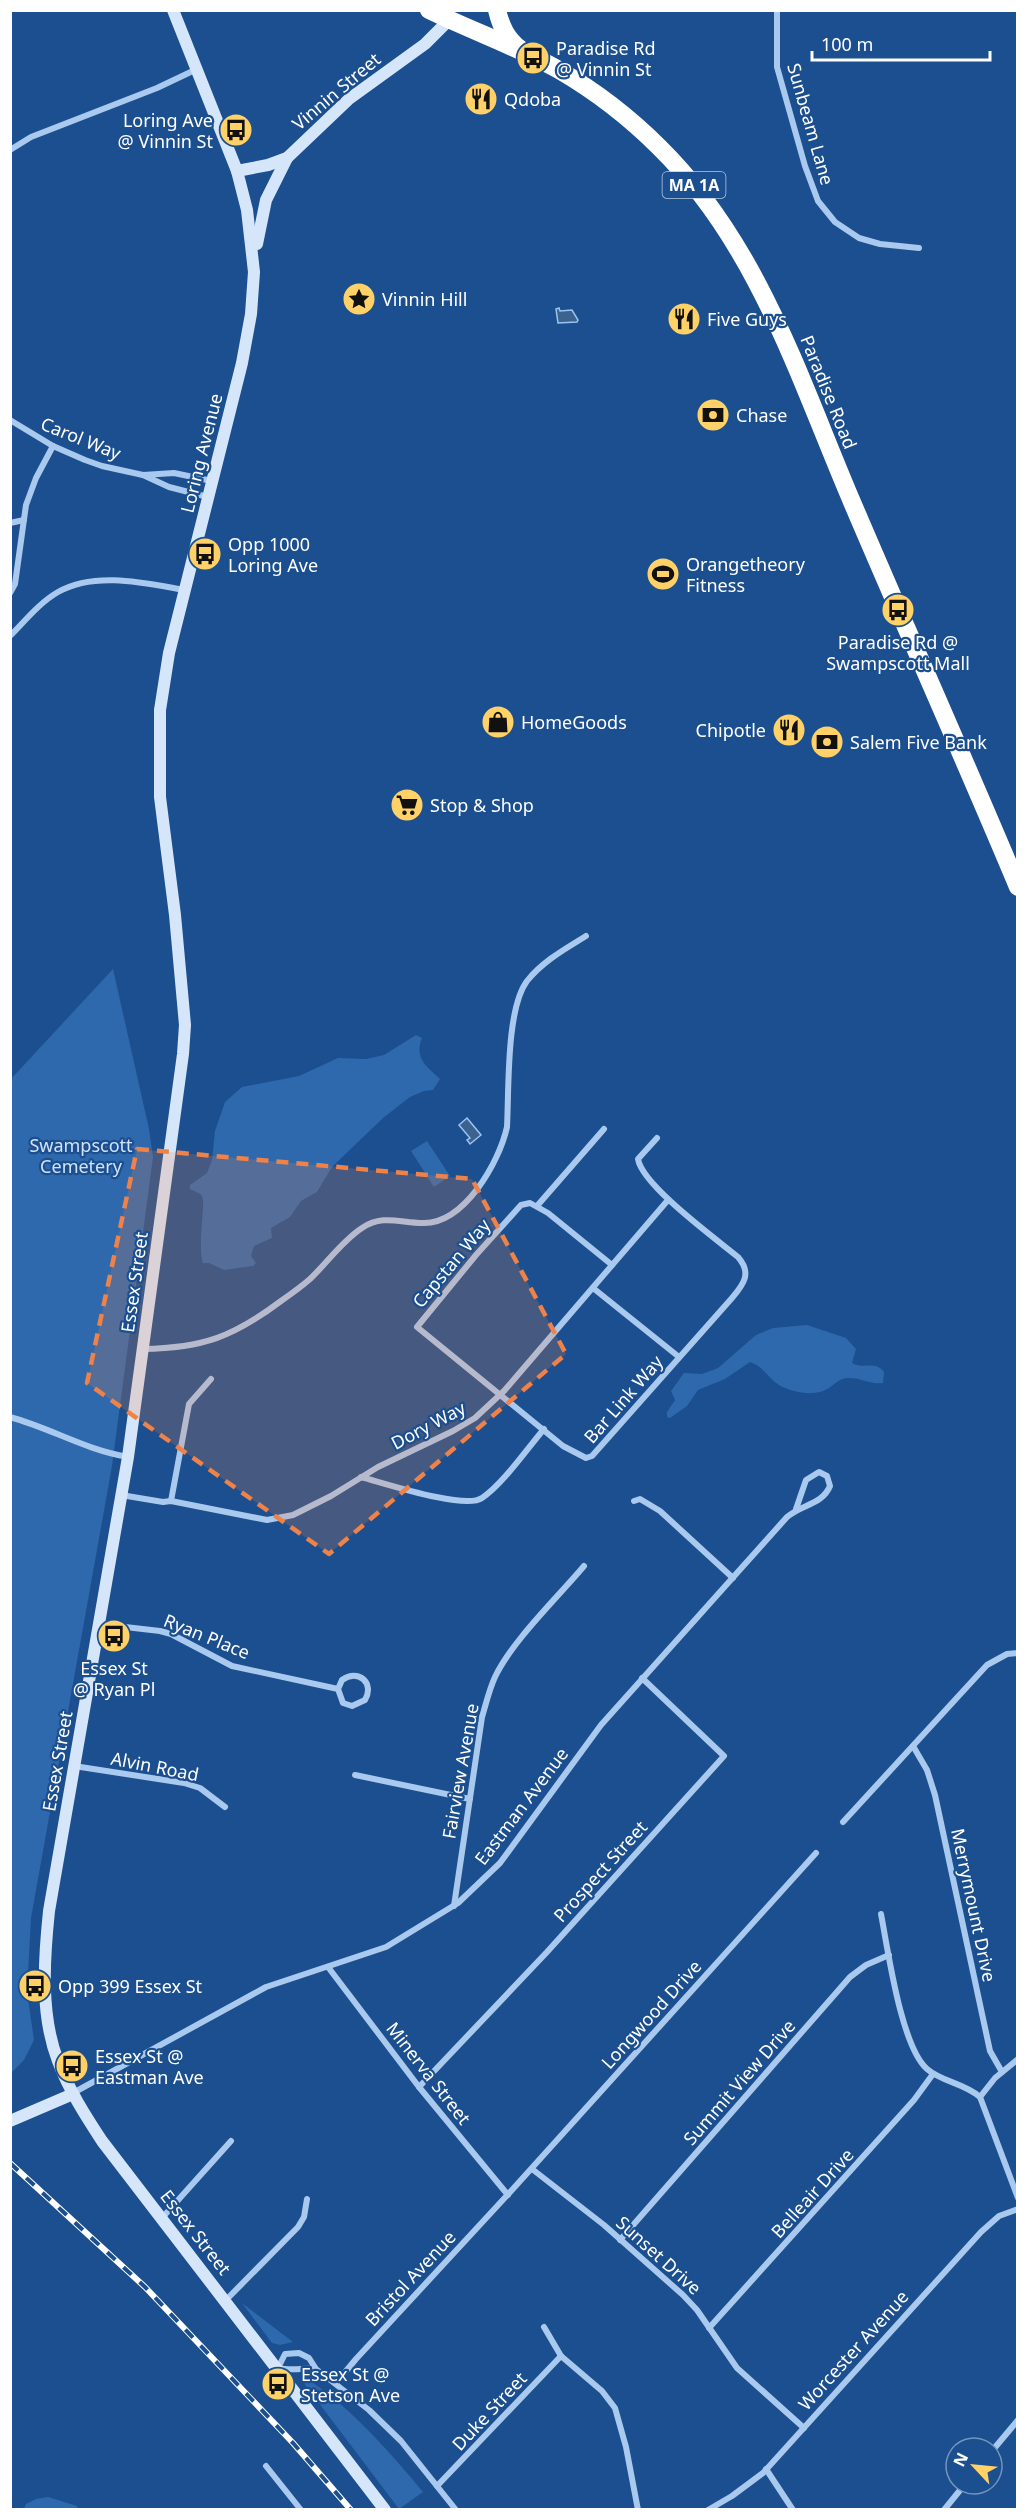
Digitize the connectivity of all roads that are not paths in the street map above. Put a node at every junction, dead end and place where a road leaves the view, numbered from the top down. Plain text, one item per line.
1 (173, 10) edge
2 (429, 10) edge
3 (497, 10) edge
4 (777, 10) edge
5 (449, 20) junction
6 (528, 56) junction
7 (197, 69) junction
8 (10, 150) edge
9 (287, 158) junction
10 (237, 171) junction
11 (919, 248) dead end
12 (254, 272) junction
13 (10, 420) edge
14 (53, 446) junction
15 (143, 475) junction
16 (212, 481) junction
17 (208, 497) junction
18 (24, 520) junction
19 (10, 523) edge
20 (185, 590) junction
21 (10, 593) edge
22 (10, 636) edge
23 (1017, 887) edge
24 (175, 915) joint
25 (586, 936) dead end
26 (604, 1129) dead end
27 (657, 1138) dead end
28 (668, 1200) junction
29 (537, 1206) junction
30 (612, 1265) junction
31 (592, 1288) junction
32 (143, 1349) junction
33 (679, 1357) junction
34 (211, 1379) dead end
35 (502, 1394) junction
36 (10, 1417) edge
37 (544, 1429) junction
38 (128, 1457) junction
39 (361, 1477) junction
40 (121, 1495) junction
41 (171, 1501) junction
42 (634, 1501) dead end
43 (796, 1509) junction
44 (584, 1566) dead end
45 (733, 1578) junction
46 (99, 1624) junction
47 (1017, 1653) edge
48 (642, 1678) junction
49 (338, 1689) junction
50 (913, 1746) junction
51 (74, 1766) junction
52 (355, 1775) dead end
53 (470, 1799) junction
54 (225, 1807) dead end
55 (843, 1822) dead end
56 (816, 1852) dead end
57 (454, 1906) junction
58 (881, 1914) dead end
59 (889, 1955) junction
60 (328, 1967) junction
61 (1017, 2059) edge
62 (1002, 2072) junction
63 (933, 2074) junction
64 (419, 2087) junction
65 (73, 2094) junction
66 (980, 2097) junction
67 (11, 2121) edge
68 (231, 2141) dead end
69 (532, 2169) junction
70 (508, 2195) junction
71 (1017, 2198) edge
72 (307, 2199) dead end
73 (1017, 2209) edge
74 (162, 2218) junction
75 (620, 2240) junction
76 (226, 2300) junction
77 (544, 2327) dead end
78 (709, 2328) junction
79 (561, 2355) junction
80 (278, 2368) junction
81 (316, 2369) junction
82 (336, 2384) junction
83 (1017, 2420) edge
84 (804, 2428) junction
85 (1004, 2436) edge
86 (266, 2466) dead end
87 (766, 2469) junction
88 (437, 2486) junction
89 (955, 2496) edge
90 (301, 2510) edge
91 (385, 2510) edge
92 (456, 2510) edge
93 (638, 2510) edge
94 (708, 2510) edge
95 (793, 2510) edge
96 (944, 2510) edge

1 - 7 main road, Loring Avenue
2 - 5 highway, Paradise Road / MA 1A
3 - 6 highway
4 - 11 street, Sunbeam Lane
5 - 6 highway, Paradise Road / MA 1A
5 - 9 main road, Vinnin Street
6 - 23 highway, Paradise Road / MA 1A
7 - 8 street
7 - 10 main road, Loring Avenue
9 - 10 main road, Vinnin Street
9 - 12 main road
10 - 12 main road, Loring Avenue
12 - 16 main road, Loring Avenue
13 - 14 street, Carol Way
14 - 15 street, Carol Way
14 - 18 street
15 - 16 street, Carol Way
15 - 17 street, Carol Way
16 - 17 main road, Loring Avenue
17 - 20 main road, Loring Avenue
18 - 19 street
18 - 21 street
20 - 22 street
20 - 24 main road, Loring Avenue
24 - 32 main road, Essex Street
25 - 32 street
26 - 29 street
27 - 28 street
28 - 30 street, Dory Way
28 - 33 street, Bar Link Way
29 - 30 street
29 - 35 street, Capstan Way
30 - 31 street, Dory Way
31 - 33 street, Bar Link Way
31 - 35 street, Dory Way
32 - 38 main road, Essex Street
33 - 37 street, Bar Link Way
34 - 41 street
35 - 37 street, Bar Link Way
35 - 39 street, Dory Way
36 - 38 street
37 - 39 street
38 - 40 main road, Essex Street
39 - 41 street, Dory Way
40 - 41 street, Dory Way
40 - 46 main road, Essex Street
42 - 45 street
43 - 43 street, Eastman Avenue
43 - 45 street, Eastman Avenue
44 - 53 street, Fairview Avenue
45 - 48 street, Eastman Avenue
46 - 49 street, Ryan Place
46 - 51 main road, Essex Street
47 - 50 street
48 - 57 street, Eastman Avenue
48 - 64 street, Prospect Street
49 - 49 street, Ryan Place
50 - 55 street
50 - 62 street, Merrymount Drive
51 - 54 street, Alvin Road
51 - 65 main road, Essex Street
52 - 53 street
53 - 57 street, Fairview Avenue
56 - 69 street, Longwood Drive
57 - 60 street, Eastman Avenue
58 - 59 street
59 - 63 street
59 - 75 street, Summit View Drive
60 - 64 street, Minerva Street
60 - 65 street, Eastman Avenue
61 - 62 street
62 - 66 street
63 - 66 street
63 - 78 street, Belleair Drive
64 - 70 street, Minerva Street
65 - 67 main road
65 - 74 main road, Essex Street
66 - 71 street
68 - 74 street
69 - 70 street, Longwood Drive
69 - 75 street, Sunset Drive
70 - 82 street, Bristol Avenue
72 - 76 street
73 - 84 street, Worcester Avenue
74 - 76 main road, Essex Street
75 - 78 street, Sunset Drive
76 - 80 main road, Essex Street
77 - 79 street
78 - 84 street, Sunset Drive
79 - 88 street, Duke Street
79 - 93 street
80 - 81 street
80 - 81 street
80 - 91 main road, Essex Street
81 - 82 street
82 - 88 street
83 - 85 street
84 - 87 street, Worcester Avenue
86 - 90 street
87 - 94 street, Worcester Avenue
87 - 95 street
88 - 92 street
89 - 96 street

